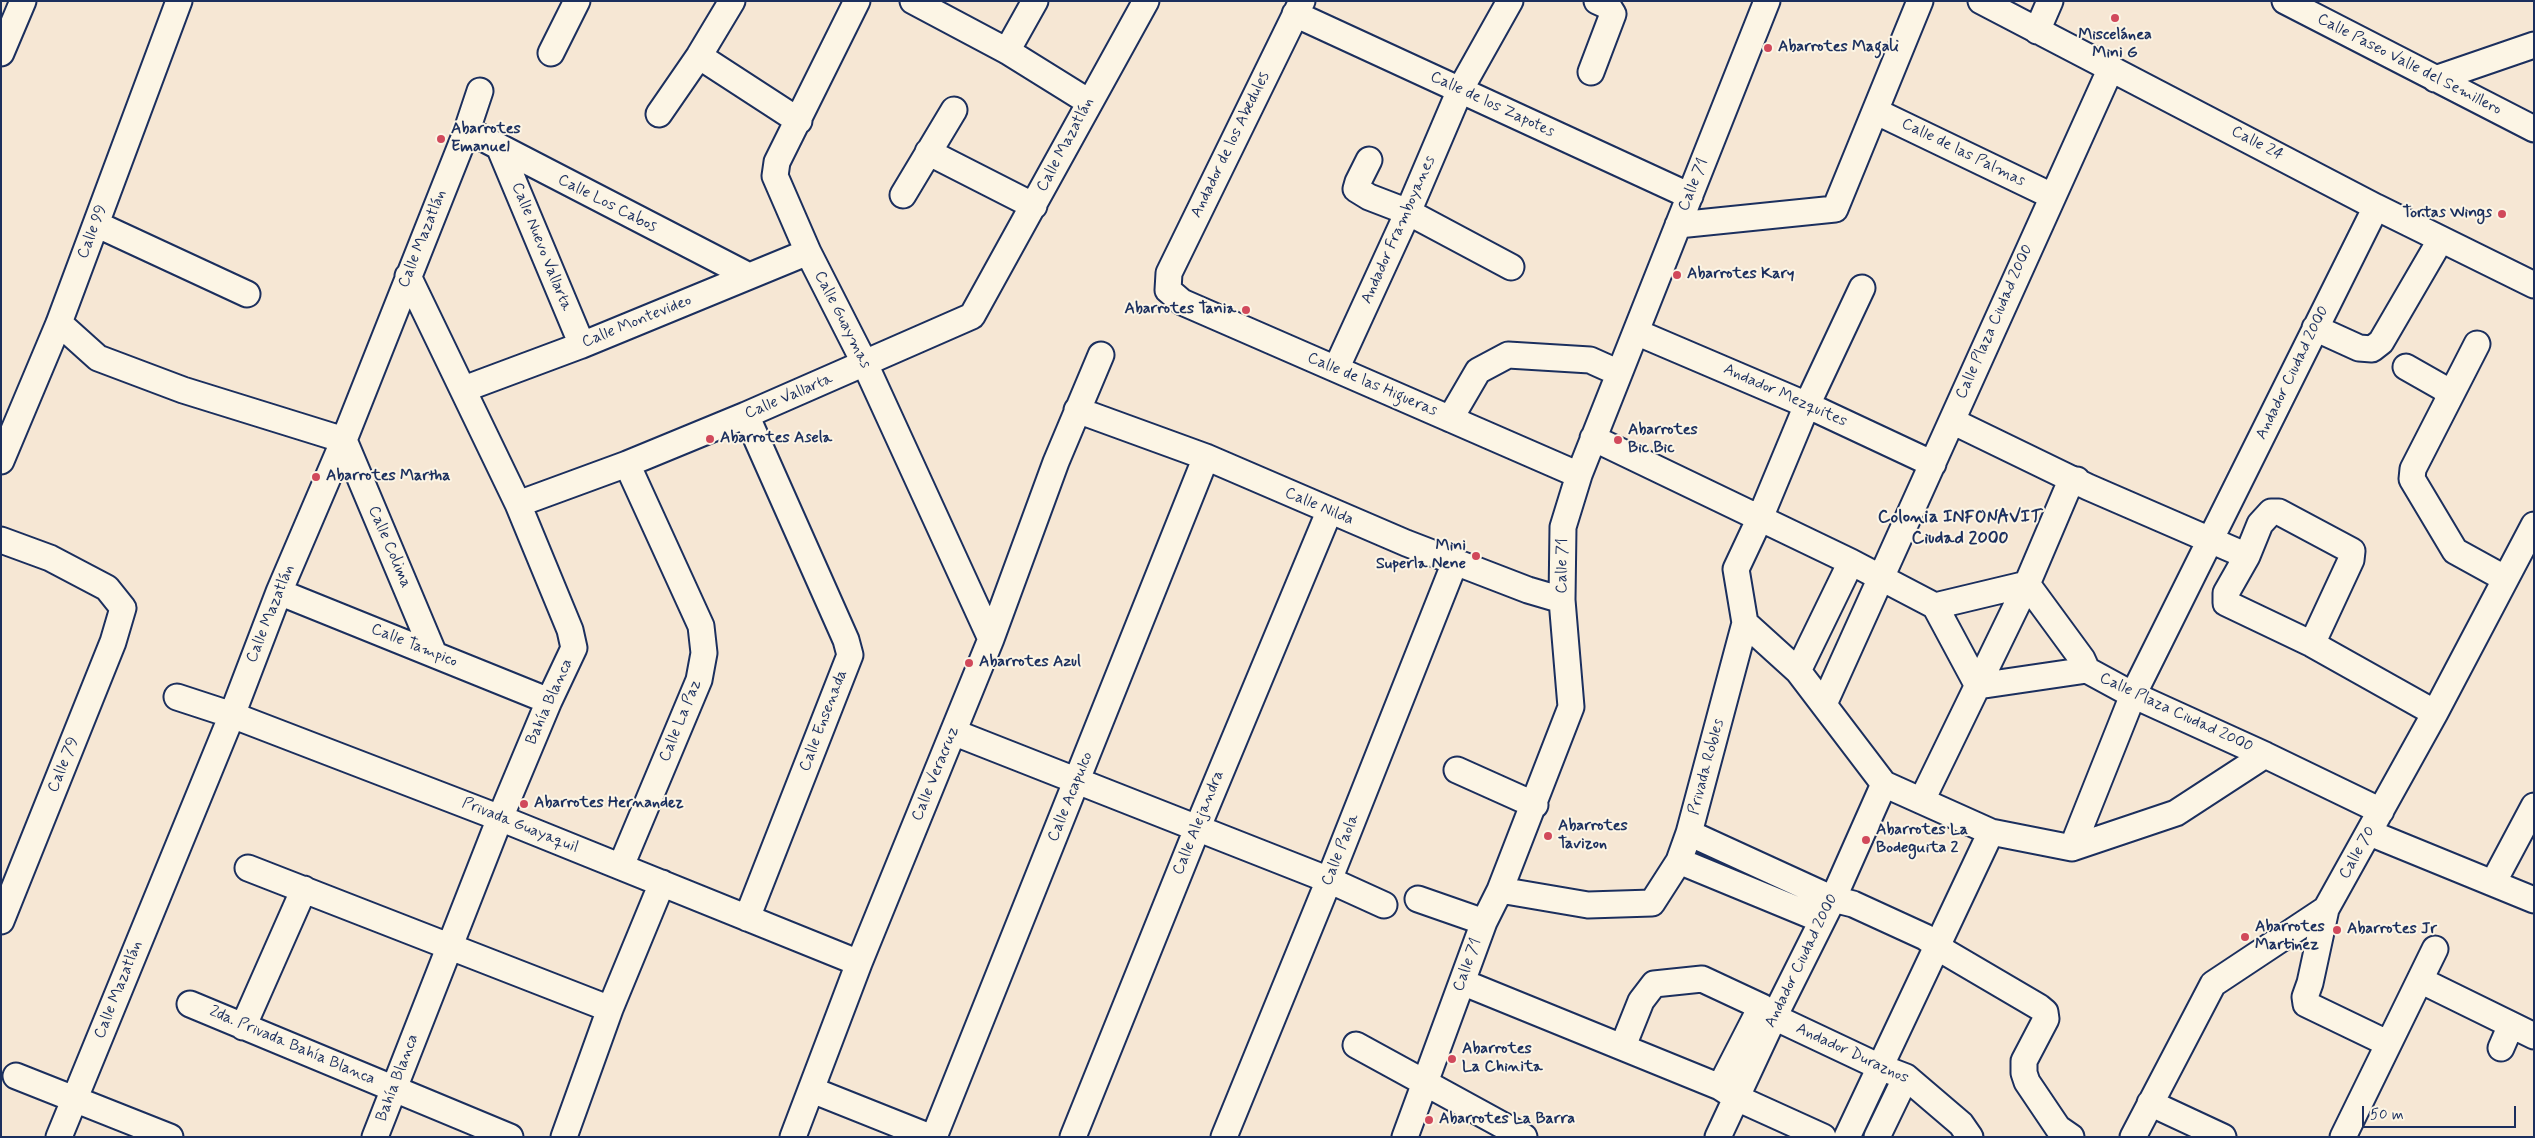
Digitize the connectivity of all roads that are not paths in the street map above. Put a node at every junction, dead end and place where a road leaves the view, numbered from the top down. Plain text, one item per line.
1 (23, 1) edge
2 (578, 1) edge
3 (732, 1) edge
4 (857, 1) edge
5 (912, 1) edge
6 (1034, 1) edge
7 (1146, 1) edge
8 (1510, 1) edge
9 (1597, 1) edge
10 (1767, 1) edge
11 (1920, 1) edge
12 (1981, 1) edge
13 (2050, 1) edge
14 (2288, 2) edge
15 (171, 4) edge
16 (1298, 8) edge
17 (2037, 31) junction
18 (2534, 44) edge
19 (1007, 51) junction
20 (1, 53) edge
21 (551, 54) dead end
22 (699, 56) junction
23 (2111, 68) junction
24 (1591, 72) dead end
25 (2435, 79) junction
26 (1460, 90) junction
27 (480, 91) dead end
28 (1089, 102) junction
29 (954, 110) dead end
30 (1875, 111) junction
31 (658, 114) dead end
32 (799, 121) junction
33 (2534, 129) edge
34 (466, 130) junction
35 (500, 149) junction
36 (928, 152) junction
37 (1369, 160) dead end
38 (903, 195) dead end
39 (1690, 196) junction
40 (2052, 196) junction
41 (1034, 206) junction
42 (2376, 207) junction
43 (1408, 212) junction
44 (96, 224) junction
45 (1678, 225) junction
46 (2441, 239) junction
47 (808, 252) junction
48 (1511, 267) dead end
49 (408, 276) junction
50 (749, 276) junction
51 (2534, 285) edge
52 (1862, 288) dead end
53 (988, 289) joint
54 (1168, 290) joint
55 (247, 294) dead end
56 (59, 322) junction
57 (2315, 328) junction
58 (1636, 332) junction
59 (2477, 344) dead end
60 (582, 345) junction
61 (1101, 356) dead end
62 (865, 364) junction
63 (2406, 367) dead end
64 (1336, 369) junction
65 (1619, 373) junction
66 (464, 389) junction
67 (2449, 396) junction
68 (1807, 405) junction
69 (1078, 410) junction
70 (746, 415) junction
71 (1450, 418) junction
72 (1952, 421) junction
73 (1593, 438) junction
74 (344, 440) junction
75 (1206, 457) junction
76 (1, 461) edge
77 (627, 464) junction
78 (1933, 464) junction
79 (1578, 475) junction
80 (2077, 480) junction
81 (518, 504) junction
82 (1329, 512) junction
83 (1760, 518) junction
84 (2534, 525) edge
85 (1, 540) edge
86 (2210, 540) junction
87 (2246, 556) junction
88 (1455, 562) junction
89 (1851, 562) junction
90 (1882, 578) junction
91 (2504, 578) junction
92 (2028, 584) junction
93 (279, 592) junction
94 (1562, 600) junction
95 (1935, 606) junction
96 (1744, 623) junction
97 (991, 639) junction
98 (2312, 644) junction
99 (434, 654) junction
100 (2087, 670) junction
101 (1798, 671) junction
102 (1978, 686) junction
103 (2133, 695) junction
104 (177, 697) dead end
105 (549, 701) junction
106 (1824, 704) junction
107 (2435, 713) junction
108 (232, 715) junction
109 (953, 732) junction
110 (2265, 755) junction
111 (1457, 770) dead end
112 (1078, 781) junction
113 (1884, 784) junction
114 (1922, 800) junction
115 (1535, 805) junction
116 (2534, 806) edge
117 (2381, 811) junction
118 (500, 818) junction
119 (1196, 829) junction
120 (1991, 832) junction
121 (1689, 833) junction
122 (2370, 833) junction
123 (2072, 848) junction
124 (1679, 861) junction
125 (621, 866) junction
126 (248, 868) dead end
127 (1329, 880) junction
128 (2493, 882) junction
129 (662, 883) junction
130 (304, 889) junction
131 (1500, 890) junction
132 (1418, 899) dead end
133 (2534, 900) edge
134 (1384, 904) dead end
135 (2326, 909) junction
136 (1828, 910) junction
137 (746, 918) junction
138 (1, 921) edge
139 (1484, 922) junction
140 (450, 945) junction
141 (1937, 946) junction
142 (2435, 949) dead end
143 (859, 963) junction
144 (2420, 980) junction
145 (1462, 982) junction
146 (190, 1004) dead end
147 (610, 1009) junction
148 (1768, 1012) junction
149 (2511, 1025) junction
150 (243, 1028) junction
151 (2534, 1036) edge
152 (2387, 1043) junction
153 (1356, 1045) dead end
154 (1623, 1046) junction
155 (2501, 1048) dead end
156 (1880, 1067) junction
157 (16, 1076) dead end
158 (1906, 1077) junction
159 (1424, 1084) junction
160 (394, 1088) junction
161 (812, 1090) junction
162 (1728, 1092) junction
163 (74, 1098) junction
164 (2150, 1103) junction
165 (59, 1137) edge
166 (170, 1137) edge
167 (376, 1137) edge
168 (510, 1137) edge
169 (564, 1137) edge
170 (793, 1137) edge
171 (930, 1137) edge
172 (934, 1137) edge
173 (1073, 1137) edge
174 (1224, 1137) edge
175 (1405, 1137) edge
176 (1524, 1137) edge
177 (1718, 1137) edge
178 (1823, 1137) edge
179 (1847, 1137) edge
180 (1877, 1137) edge
181 (1970, 1137) edge
182 (2071, 1137) edge
183 (2133, 1137) edge
184 (2223, 1137) edge
185 (2343, 1137) edge

1 - 20 street
2 - 21 street
3 - 22 street
4 - 32 street, Calle Guaymas
5 - 19 street
6 - 19 street
7 - 28 street, Calle Mazatlán
8 - 26 street, Andador Framboyanes
9 - 24 street
10 - 39 street, Calle 71
11 - 30 street
12 - 17 street, Calle 24
13 - 17 street
14 - 25 street, Calle Paseo Valle del Semillero
15 - 44 street, Calle 99
16 - 26 street, Calle de los Zapotes
16 - 54 street, Andador de los Abedules
17 - 23 street, Calle 24
18 - 25 street
19 - 28 street
22 - 31 street
22 - 32 street
23 - 40 street, Calle Plaza Ciudad 2000
23 - 42 street, Calle 24
25 - 33 street, Calle Paseo Valle del Semillero
26 - 39 street, Calle de los Zapotes
26 - 43 street, Andador Framboyanes
27 - 34 street, Calle Mazatlán
28 - 41 street, Calle Mazatlán
29 - 36 street
30 - 40 street, Calle de las Palmas
30 - 45 street
32 - 47 street, Calle Guaymas
34 - 35 street, Calle Los Cabos
34 - 49 street, Calle Mazatlán
35 - 50 street, Calle Los Cabos
35 - 60 street, Calle Nuevo Vallarta
36 - 38 street
36 - 41 street
37 - 43 street
39 - 45 street, Calle 71
40 - 72 street, Calle Plaza Ciudad 2000
41 - 53 street, Calle Mazatlán
42 - 46 street, Calle 24
42 - 57 street, Andador Ciudad 2000
43 - 48 street
43 - 64 street, Andador Framboyanes
44 - 55 street
44 - 56 street, Calle 99
45 - 58 street, Calle 71
46 - 51 street, Calle 24
46 - 57 street
47 - 50 street, Calle Montevideo
47 - 62 street, Calle Guaymas
49 - 66 street, Bahía Blanca
49 - 74 street, Calle Mazatlán
50 - 60 street, Calle Montevideo
52 - 68 street
53 - 62 street, Calle Vallarta
54 - 64 street, Calle de las Higueras
56 - 74 street
56 - 76 street, Calle 99
57 - 86 street, Andador Ciudad 2000
58 - 65 street, Calle 71
58 - 68 street, Andador Mezquites
59 - 67 street
60 - 66 street, Calle Montevideo
61 - 69 street
62 - 70 street, Calle Vallarta
62 - 97 street, Calle Guaymas
63 - 67 street
64 - 71 street, Calle de las Higueras
65 - 71 street
65 - 73 street, Calle 71
66 - 81 street, Bahía Blanca
67 - 91 street
68 - 78 street, Andador Mezquites
68 - 83 street
69 - 75 street, Calle Nilda
69 - 97 street, Calle Veracruz
70 - 77 street, Calle Vallarta
70 - 137 street, Calle Ensenada
71 - 79 street, Calle de las Higueras
72 - 78 street, Calle Plaza Ciudad 2000
72 - 80 street
73 - 79 street, Calle 71
73 - 83 street
74 - 93 street, Calle Mazatlán
74 - 99 street, Calle Colima
75 - 82 street, Calle Nilda
75 - 112 street, Calle Acapulco
77 - 81 street, Calle Vallarta
77 - 125 street, Calle La Paz
78 - 90 street, Calle Plaza Ciudad 2000
79 - 94 street, Calle 71
80 - 86 street
80 - 92 street
81 - 105 street, Bahía Blanca
82 - 88 street, Calle Nilda
82 - 119 street, Calle Alejandra
83 - 89 street
83 - 96 street
84 - 91 street, Calle 70
85 - 138 street, Calle 79
86 - 87 street
86 - 103 street, Andador Ciudad 2000
87 - 98 street
87 - 98 street
88 - 94 street, Calle Nilda
88 - 127 street, Calle Paola
89 - 90 street
89 - 101 street
90 - 95 street
90 - 106 street, Calle Plaza Ciudad 2000
91 - 107 street, Calle 70
92 - 95 street
92 - 100 street, Calle Plaza Ciudad 2000
92 - 102 street
93 - 99 street, Calle Tampico
93 - 108 street, Calle Mazatlán
94 - 115 street, Calle 71
95 - 102 street
96 - 101 street
96 - 121 street, Privada Robles
97 - 109 street, Calle Veracruz
98 - 107 street
99 - 105 street, Calle Tampico
100 - 102 street, Calle Plaza Ciudad 2000
100 - 103 street, Calle Plaza Ciudad 2000
101 - 106 street
102 - 114 street
103 - 110 street, Calle Plaza Ciudad 2000
103 - 123 street, Andador Ciudad 2000
104 - 108 street, Privada Guayaquil
105 - 118 street, Bahía Blanca
106 - 113 street
107 - 117 street, Calle 70
108 - 118 street, Privada Guayaquil
108 - 163 street, Calle Mazatlán
109 - 112 street
109 - 143 street, Calle Veracruz
110 - 117 street, Calle Plaza Ciudad 2000
110 - 123 street
111 - 115 street
112 - 119 street
112 - 172 street, Calle Acapulco
113 - 114 street
113 - 136 street, Andador Ciudad 2000
114 - 120 street
115 - 131 street, Calle 71
116 - 128 street
117 - 122 street, Calle 70
118 - 125 street, Privada Guayaquil
118 - 140 street, Bahía Blanca
119 - 127 street
119 - 173 street, Calle Alejandra
120 - 123 street
120 - 141 street
121 - 124 street, Privada Robles
121 - 136 street
122 - 128 street
122 - 135 street, Calle 70
124 - 131 street, Privada Robles
124 - 136 street
125 - 129 street, Privada Guayaquil
126 - 130 street
127 - 134 street
127 - 174 street, Calle Paola
128 - 133 street
129 - 137 street, Privada Guayaquil
129 - 147 street
130 - 140 street
130 - 150 street
131 - 139 street, Calle 71
132 - 139 street
135 - 152 street
135 - 164 street, Calle 70
136 - 141 street
136 - 148 street, Andador Ciudad 2000
137 - 143 street, Privada Guayaquil
139 - 145 street, Calle 71
140 - 147 street
140 - 160 street, Bahía Blanca
141 - 156 street
141 - 182 street
142 - 144 street
143 - 161 street, Calle Veracruz
144 - 149 street
144 - 152 street
145 - 154 street
145 - 159 street, Calle 71
146 - 150 street, 2da. Privada Bahía Blanca
147 - 169 street
148 - 154 street, Andador Duraznos
148 - 156 street, Andador Duraznos
148 - 162 street, Andador Ciudad 2000
149 - 151 street
149 - 155 street
150 - 160 street, 2da. Privada Bahía Blanca
152 - 185 street
153 - 159 street
154 - 162 street
156 - 158 street, Andador Duraznos
156 - 179 street
157 - 163 street
158 - 180 street
158 - 181 street, Andador Duraznos
159 - 175 street, Calle 71
159 - 176 street
160 - 167 street, Bahía Blanca
160 - 168 street, 2da. Privada Bahía Blanca
161 - 170 street, Calle Veracruz
161 - 171 street
162 - 177 street
162 - 178 street
163 - 165 street, Calle Mazatlán
163 - 166 street
164 - 183 street, Calle 70
164 - 184 street

